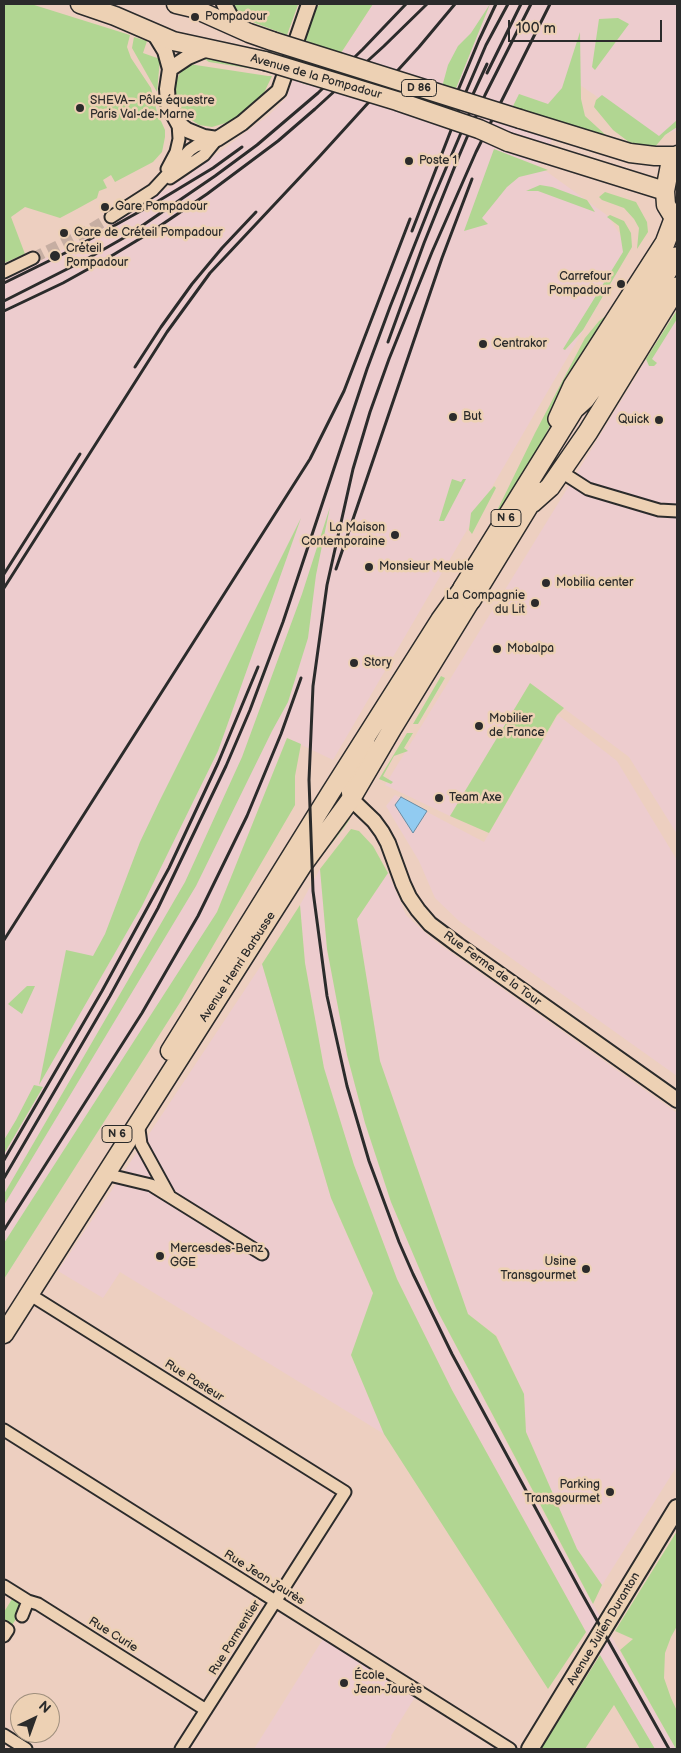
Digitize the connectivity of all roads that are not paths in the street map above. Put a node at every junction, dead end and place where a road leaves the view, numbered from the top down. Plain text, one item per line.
1 (80, 4) edge
2 (176, 4) edge
3 (224, 4) edge
4 (309, 4) edge
5 (154, 33) junction
6 (249, 33) junction
7 (207, 49) junction
8 (170, 70) junction
9 (178, 123) junction
10 (217, 139) junction
11 (677, 156) edge
12 (160, 183) junction
13 (664, 191) junction
14 (111, 217) tunnel mouth
15 (676, 221) edge
16 (676, 257) dead end
17 (33, 258) tunnel mouth
18 (4, 272) edge
19 (677, 287) edge
20 (585, 399) junction
21 (550, 448) junction
22 (560, 471) junction
23 (532, 503) junction
24 (677, 511) edge
25 (467, 594) junction
26 (369, 733) junction
27 (351, 799) junction
28 (677, 1100) edge
29 (138, 1122) junction
30 (105, 1174) junction
31 (169, 1195) junction
32 (262, 1254) dead end
33 (29, 1294) junction
34 (4, 1313) edge
35 (4, 1334) edge
36 (4, 1430) edge
37 (345, 1492) joint
38 (677, 1508) edge
39 (4, 1586) edge
40 (28, 1601) junction
41 (275, 1601) junction
42 (22, 1616) dead end
43 (4, 1627) edge
44 (4, 1636) edge
45 (206, 1710) junction
46 (4, 1735) edge
47 (26, 1749) edge
48 (181, 1749) edge
49 (510, 1749) edge
50 (530, 1749) edge

1 - 5 main road, Avenue de la Pompadour / D 86
2 - 6 main road, Avenue de la Pompadour / D 86
3 - 6 street
4 - 10 street
5 - 7 main road, Avenue de la Pompadour / D 86
5 - 8 street
6 - 11 main road, Avenue de la Pompadour / D 86, bridge
7 - 8 street
7 - 13 main road, Avenue de la Pompadour / D 86, bridge
8 - 9 street
9 - 10 street
9 - 12 street
10 - 12 street
11 - 13 main road
12 - 14 street
13 - 15 main road
15 - 21 highway
16 - 20 highway, N 6
17 - 18 street
19 - 22 highway
20 - 21 highway, N 6
20 - 23 highway, N 6
21 - 25 highway, N 6
22 - 23 highway
22 - 24 street
23 - 25 highway, N 6
25 - 26 main road, Avenue Henri Barbusse / N 6
25 - 27 main road, Avenue Henri Barbusse / N 6
26 - 27 street
26 - 34 main road, Avenue Henri Barbusse / N 6
27 - 28 street, Rue Ferme de la Tour
27 - 29 main road, Avenue Henri Barbusse / N 6
29 - 30 main road, Avenue Henri Barbusse / N 6
29 - 31 street
30 - 31 street
30 - 33 main road, Avenue Henri Barbusse / N 6
31 - 32 street
33 - 35 main road, Avenue Henri Barbusse / N 6
33 - 37 street, Rue Pasteur
36 - 41 street, Rue Jean Jaurès
37 - 41 street, Rue Parmentier
38 - 50 main road, Avenue Julien Duranton
39 - 40 street, Rue Curie
40 - 42 street
40 - 45 street, Rue Curie
41 - 45 street, Rue Parmentier
41 - 49 street, Rue Jean Jaurès
43 - 44 street
45 - 48 street, Rue Parmentier
46 - 47 street

